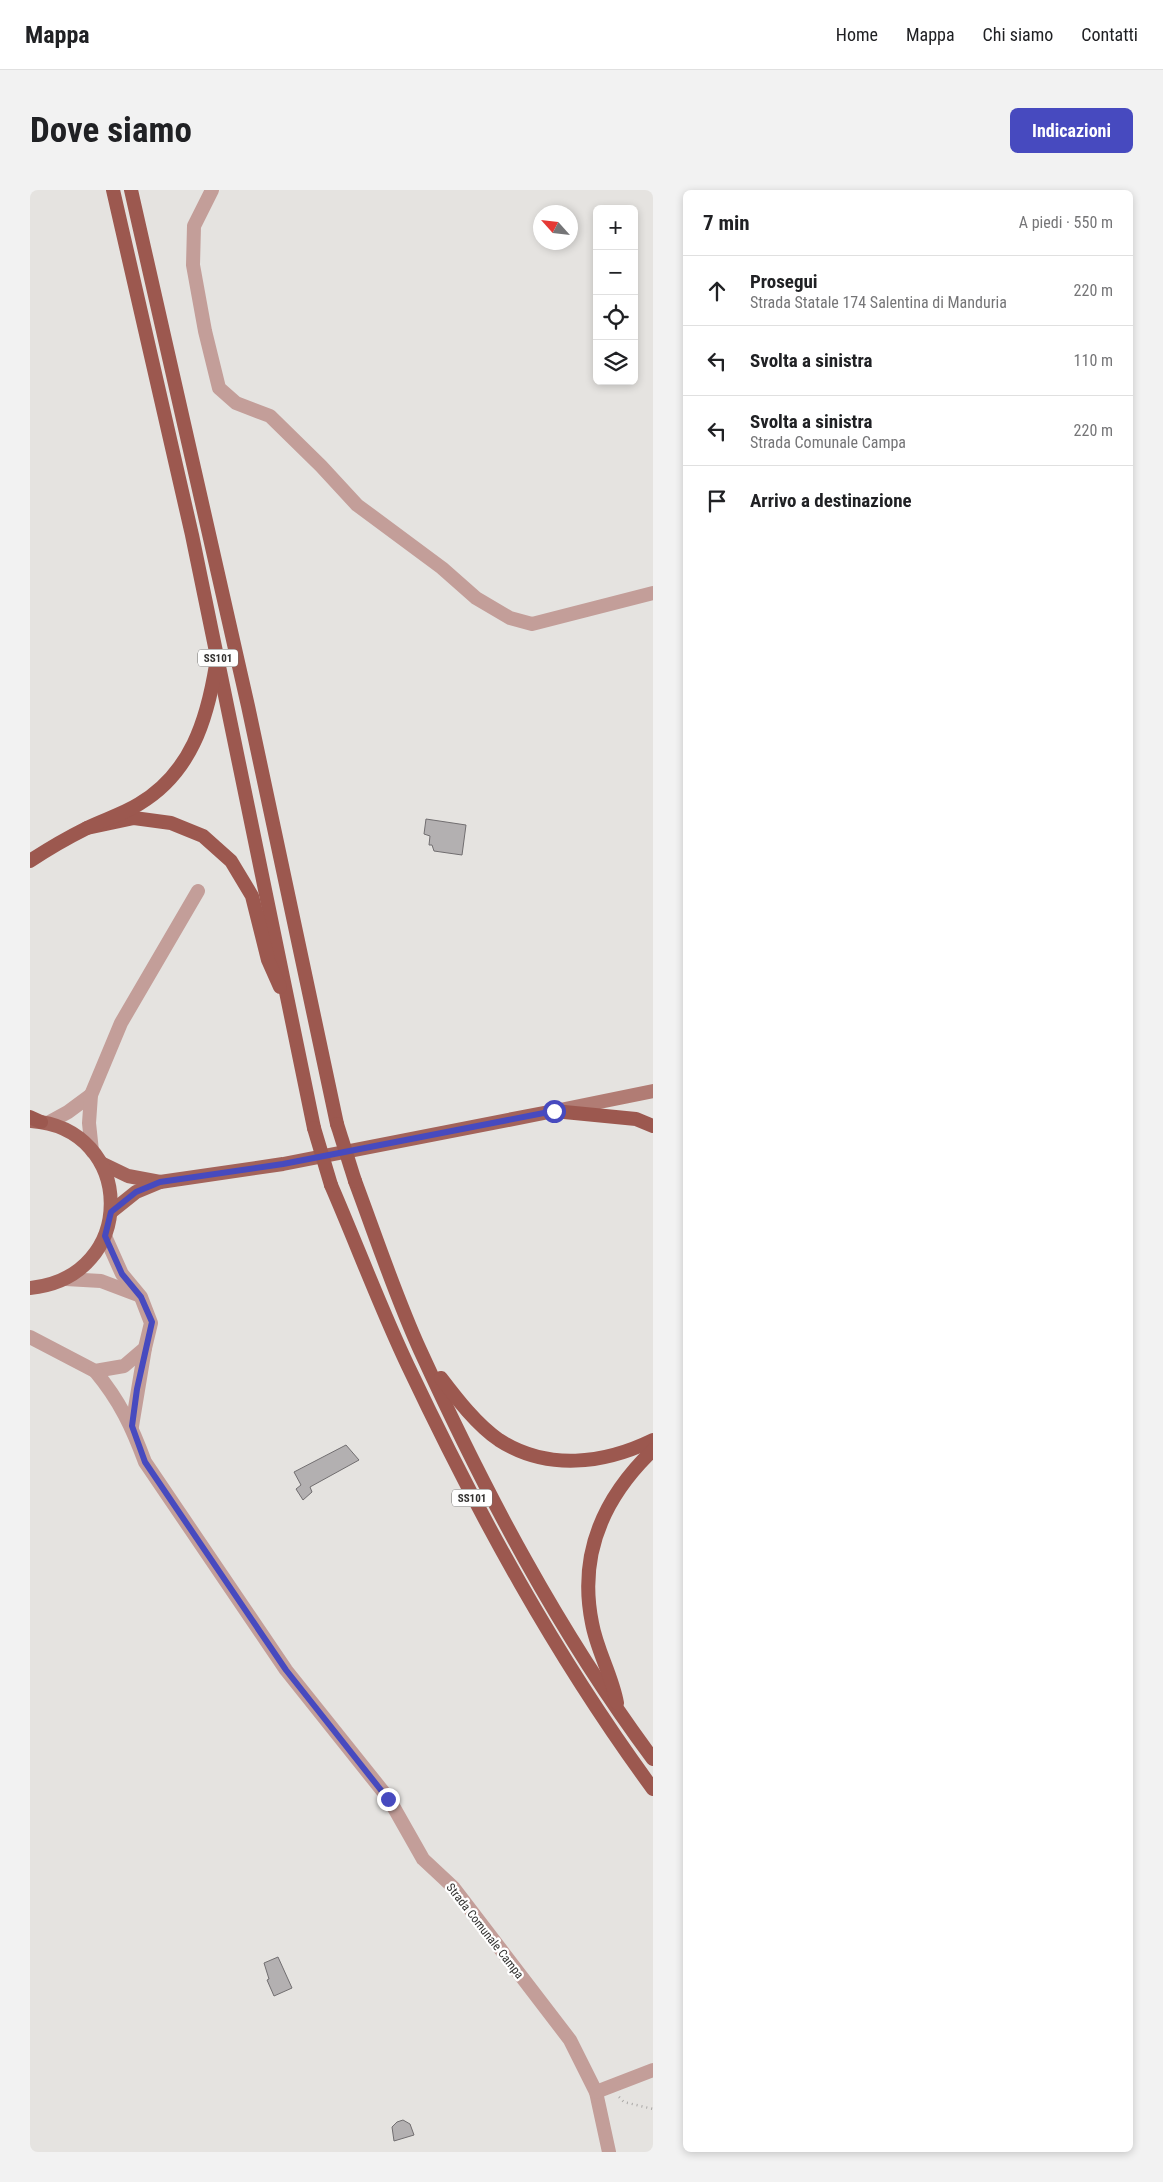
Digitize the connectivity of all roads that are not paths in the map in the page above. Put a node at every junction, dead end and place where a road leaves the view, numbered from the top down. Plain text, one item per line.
1 (112, 190) edge
2 (131, 190) edge
3 (212, 190) edge
4 (653, 593) edge
5 (218, 657) junction
6 (87, 828) junction
7 (30, 861) edge
8 (198, 891) dead end
9 (290, 1009) junction
10 (653, 1091) edge
11 (90, 1095) junction
12 (554, 1111) junction
13 (37, 1121) edge
14 (653, 1126) edge
15 (92, 1151) junction
16 (101, 1164) junction
17 (160, 1182) junction
18 (111, 1212) junction
19 (105, 1236) junction
20 (66, 1279) junction
21 (30, 1288) edge
22 (141, 1297) junction
23 (30, 1337) edge
24 (145, 1348) junction
25 (425, 1357) junction
26 (95, 1371) junction
27 (132, 1426) junction
28 (653, 1440) edge
29 (653, 1450) edge
30 (618, 1709) junction
31 (653, 1759) edge
32 (653, 1789) edge
33 (653, 2070) edge
34 (602, 2089) junction
35 (609, 2152) edge

1 - 5 highway, SS101
2 - 25 highway, SS101, bridge
3 - 4 street
5 - 6 highway
5 - 9 highway, SS101
6 - 7 highway
6 - 9 highway
8 - 11 street
9 - 32 highway, SS101, bridge
10 - 12 main road
11 - 13 street
11 - 15 street
12 - 14 highway
12 - 17 main road
13 - 15 main road
15 - 16 main road
16 - 17 main road
16 - 18 main road
17 - 18 main road
18 - 19 main road
19 - 20 main road
19 - 22 street
20 - 21 main road
20 - 22 street
22 - 24 street
23 - 26 street
24 - 26 street
24 - 27 street
25 - 28 highway
25 - 30 highway, SS101
26 - 27 street, Strada Comunale Campa
27 - 34 street, Strada Comunale Campa
29 - 30 highway
30 - 31 highway, SS101
33 - 34 street
34 - 35 street, Strada Comunale Campa

